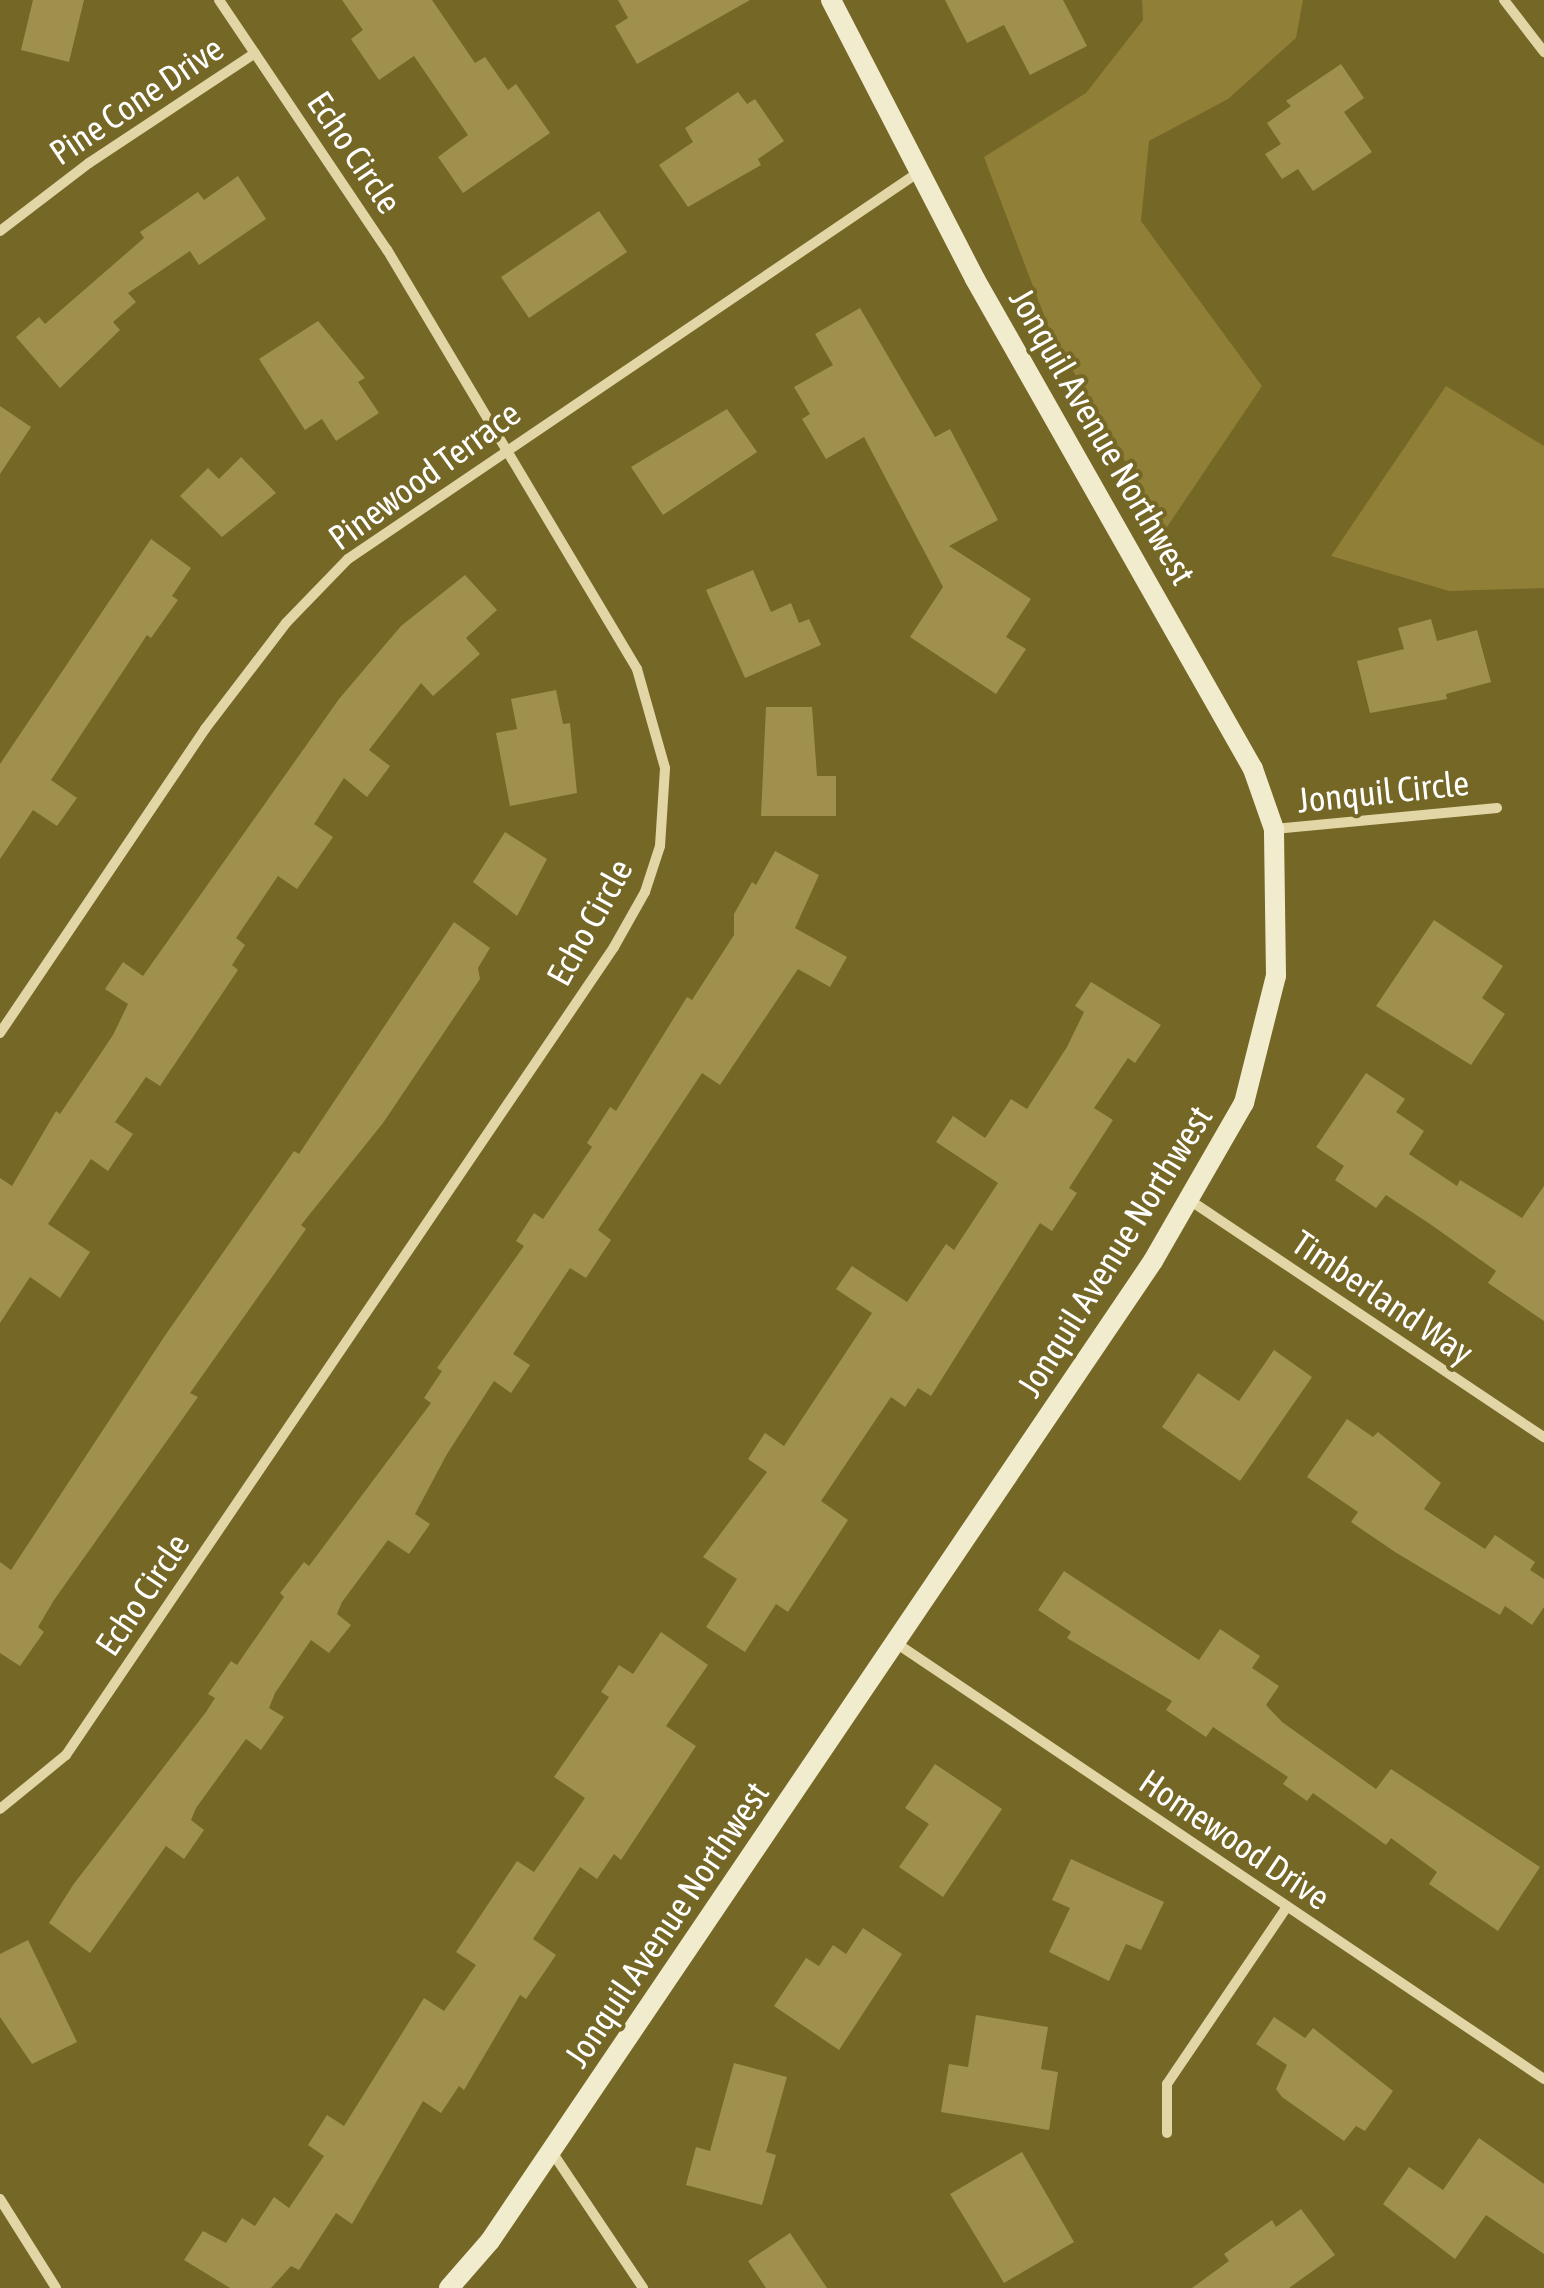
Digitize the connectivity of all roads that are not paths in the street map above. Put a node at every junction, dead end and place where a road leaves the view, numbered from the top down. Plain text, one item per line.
1 (219, 0) edge
2 (832, 0) edge
3 (1504, 0) edge
4 (1544, 52) edge
5 (255, 53) junction
6 (920, 172) junction
7 (0, 231) edge
8 (506, 447) junction
9 (1497, 808) dead end
10 (1274, 830) junction
11 (0, 1034) edge
12 (1191, 1202) junction
13 (1544, 1438) edge
14 (896, 1643) junction
15 (0, 1809) edge
16 (1287, 1907) junction
17 (1544, 2079) edge
18 (1167, 2133) dead end
19 (552, 2151) junction
20 (0, 2199) edge
21 (56, 2288) edge
22 (450, 2288) edge
23 (643, 2288) edge

1 - 5 street, Echo Circle
2 - 6 street, Jonquil Avenue Northwest
3 - 4 street
5 - 7 street, Pine Cone Drive
5 - 8 street, Echo Circle
6 - 8 street, Pinewood Terrace
6 - 10 street, Jonquil Avenue Northwest
8 - 11 street, Pinewood Terrace
8 - 15 street, Echo Circle
9 - 10 street, Jonquil Circle
10 - 12 street, Jonquil Avenue Northwest
12 - 13 street, Timberland Way
12 - 14 street, Jonquil Avenue Northwest
14 - 16 street, Homewood Drive
14 - 19 street, Jonquil Avenue Northwest
16 - 17 street, Homewood Drive
16 - 18 street
19 - 22 street, Jonquil Avenue Northwest
19 - 23 street
20 - 21 street

